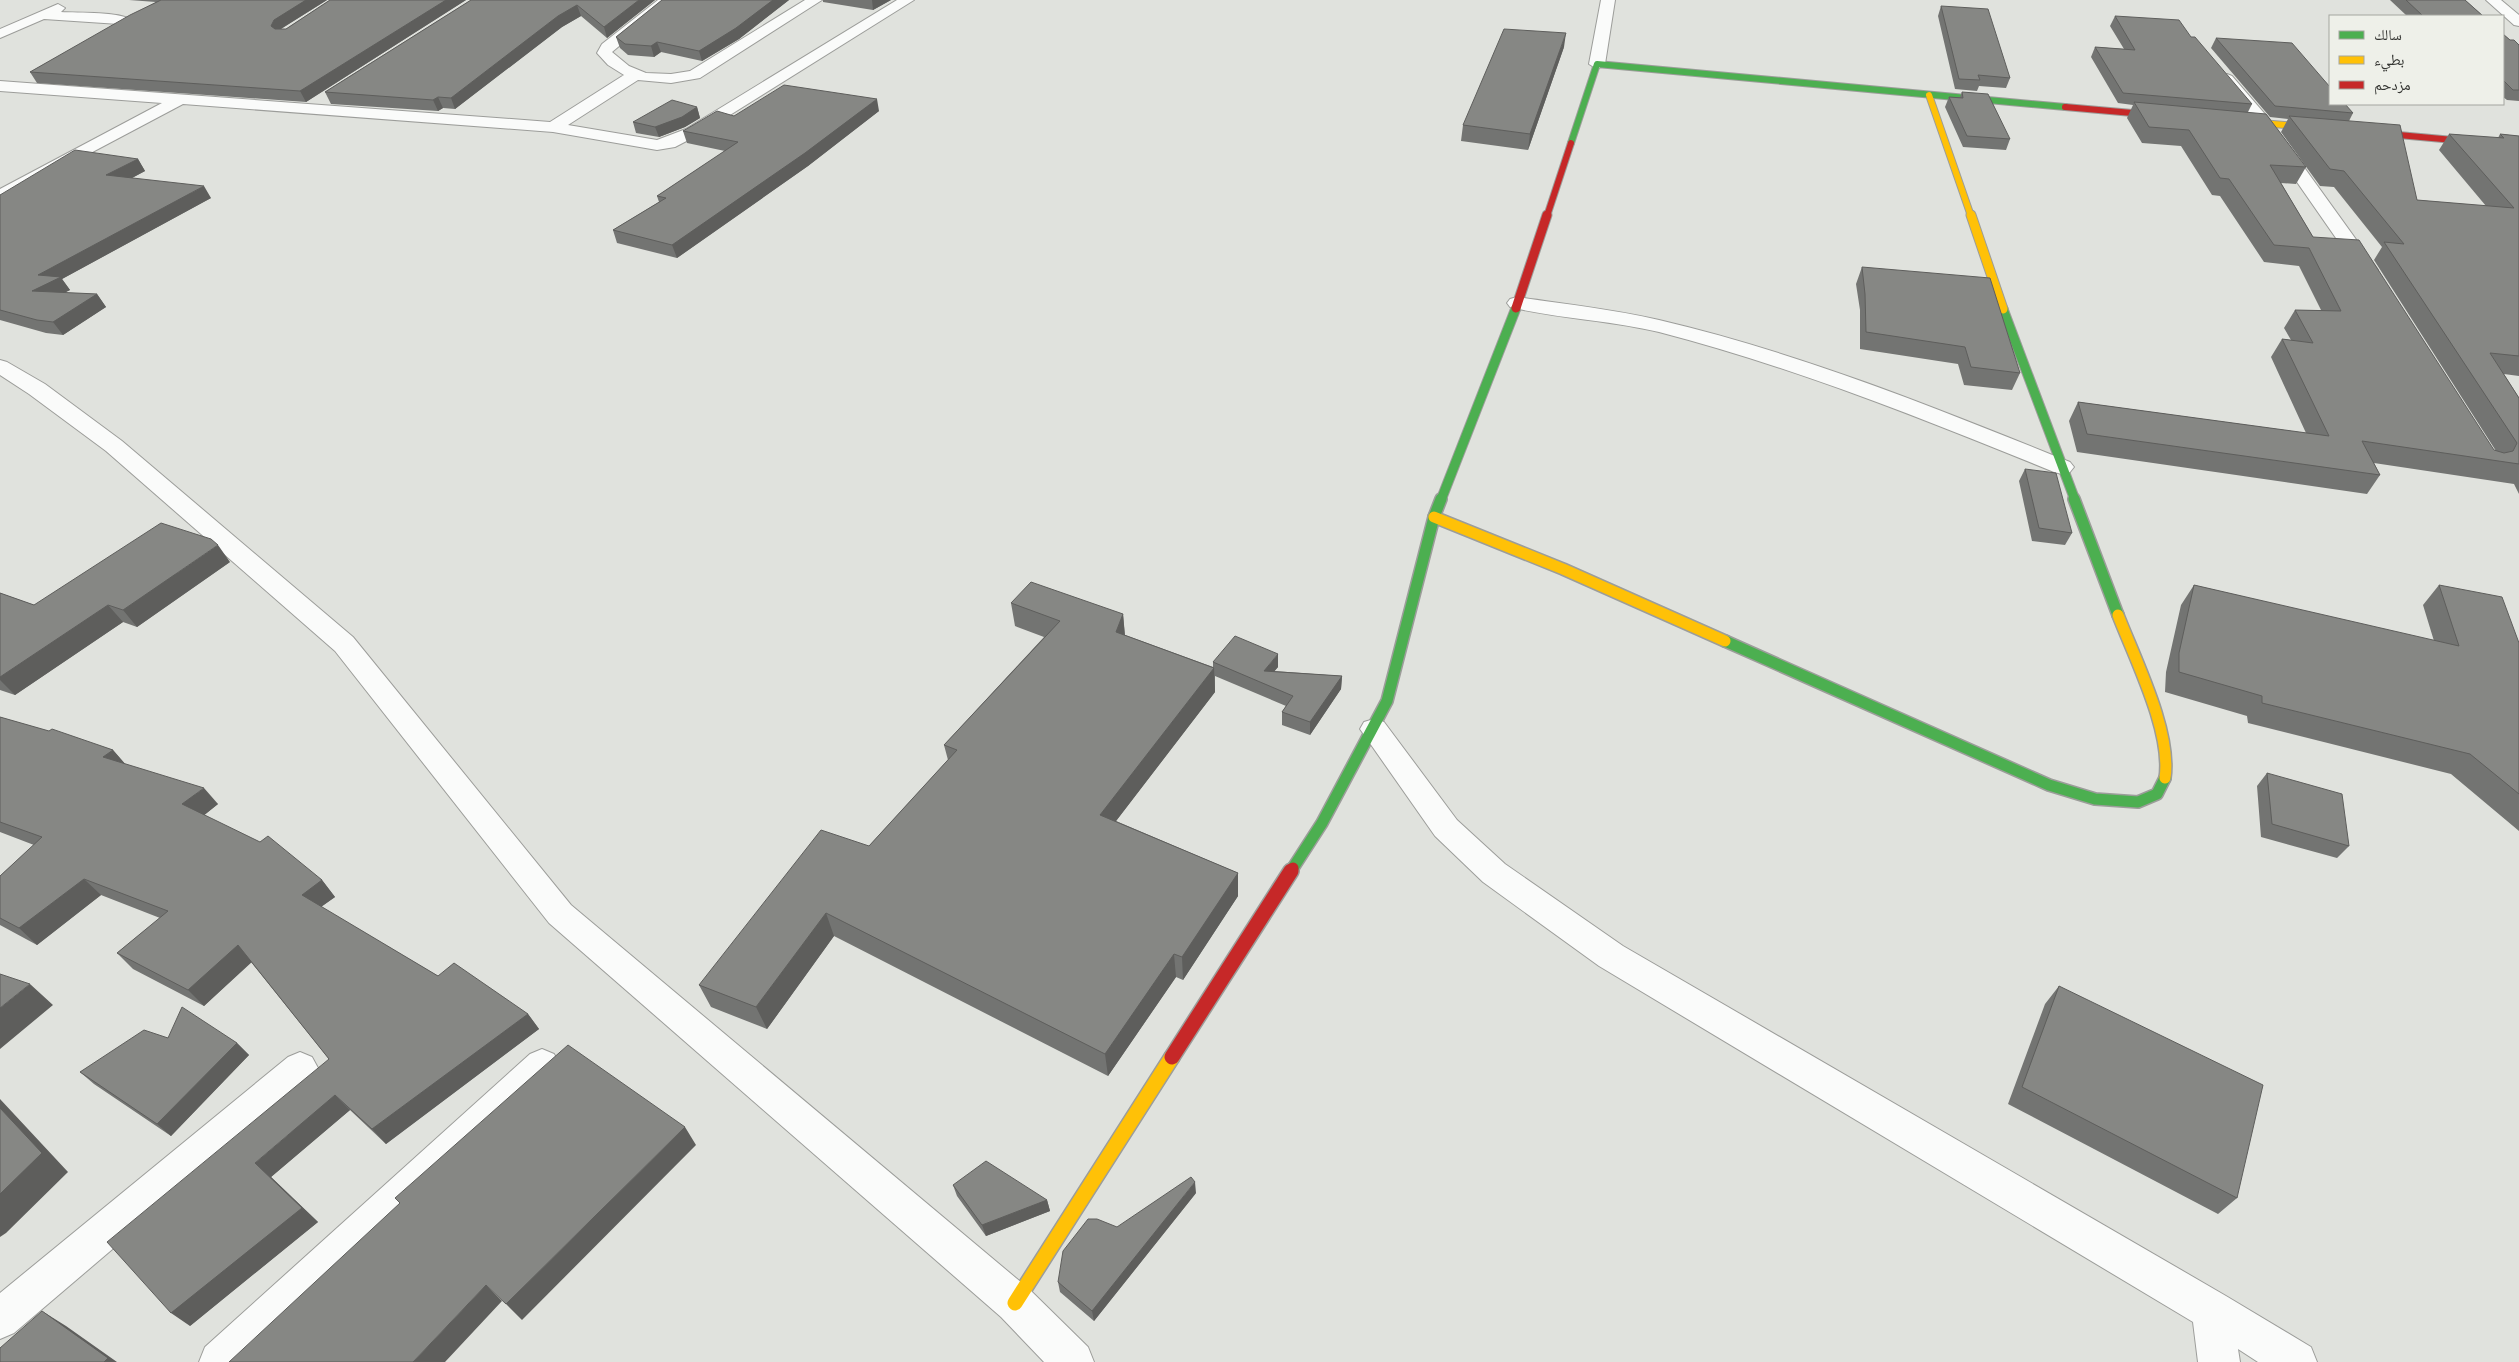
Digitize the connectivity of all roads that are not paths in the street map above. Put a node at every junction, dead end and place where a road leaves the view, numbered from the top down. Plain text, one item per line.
1 (667, 0) edge
2 (815, 0) edge
3 (907, 0) edge
4 (1608, 0) edge
5 (2493, 0) edge
6 (67, 4) dead end
7 (41, 15) junction
8 (2519, 22) edge
9 (0, 34) edge
10 (87, 47) edge
11 (2213, 63) edge
12 (1597, 64) junction
13 (38, 73) edge
14 (635, 74) junction
15 (7, 86) edge
16 (332, 94) edge
17 (1930, 95) junction
18 (179, 100) junction
19 (307, 110) junction
20 (2175, 116) edge
21 (2224, 120) edge
22 (2264, 123) junction
23 (553, 127) junction
24 (2332, 130) edge
25 (2352, 131) edge
26 (2519, 146) edge
27 (0, 196) edge
28 (2377, 283) edge
29 (1517, 303) junction
30 (0, 366) edge
31 (2062, 467) junction
32 (1434, 517) junction
33 (1374, 729) junction
34 (542, 1065) edge
35 (300, 1068) dead end
36 (1015, 1303) junction
37 (2212, 1310) junction
38 (0, 1319) edge
39 (220, 1362) edge
40 (1073, 1362) edge
41 (2219, 1362) edge
42 (2296, 1362) edge

1 - 14 street
2 - 14 street
3 - 23 street
4 - 12 street
5 - 8 street
6 - 7 street
7 - 9 street
7 - 10 street
11 - 22 street
12 - 17 street
12 - 29 street
13 - 15 street
14 - 23 street
15 - 18 street
16 - 19 street
17 - 20 street
17 - 31 street
18 - 19 street
18 - 27 street
19 - 23 street
21 - 22 street
22 - 24 street
22 - 28 street
25 - 26 street
29 - 31 street
29 - 32 street
30 - 36 street
31 - 32 street
32 - 33 street
33 - 36 street
33 - 37 street
34 - 39 street
35 - 38 street
36 - 40 street
37 - 41 street
37 - 42 street

